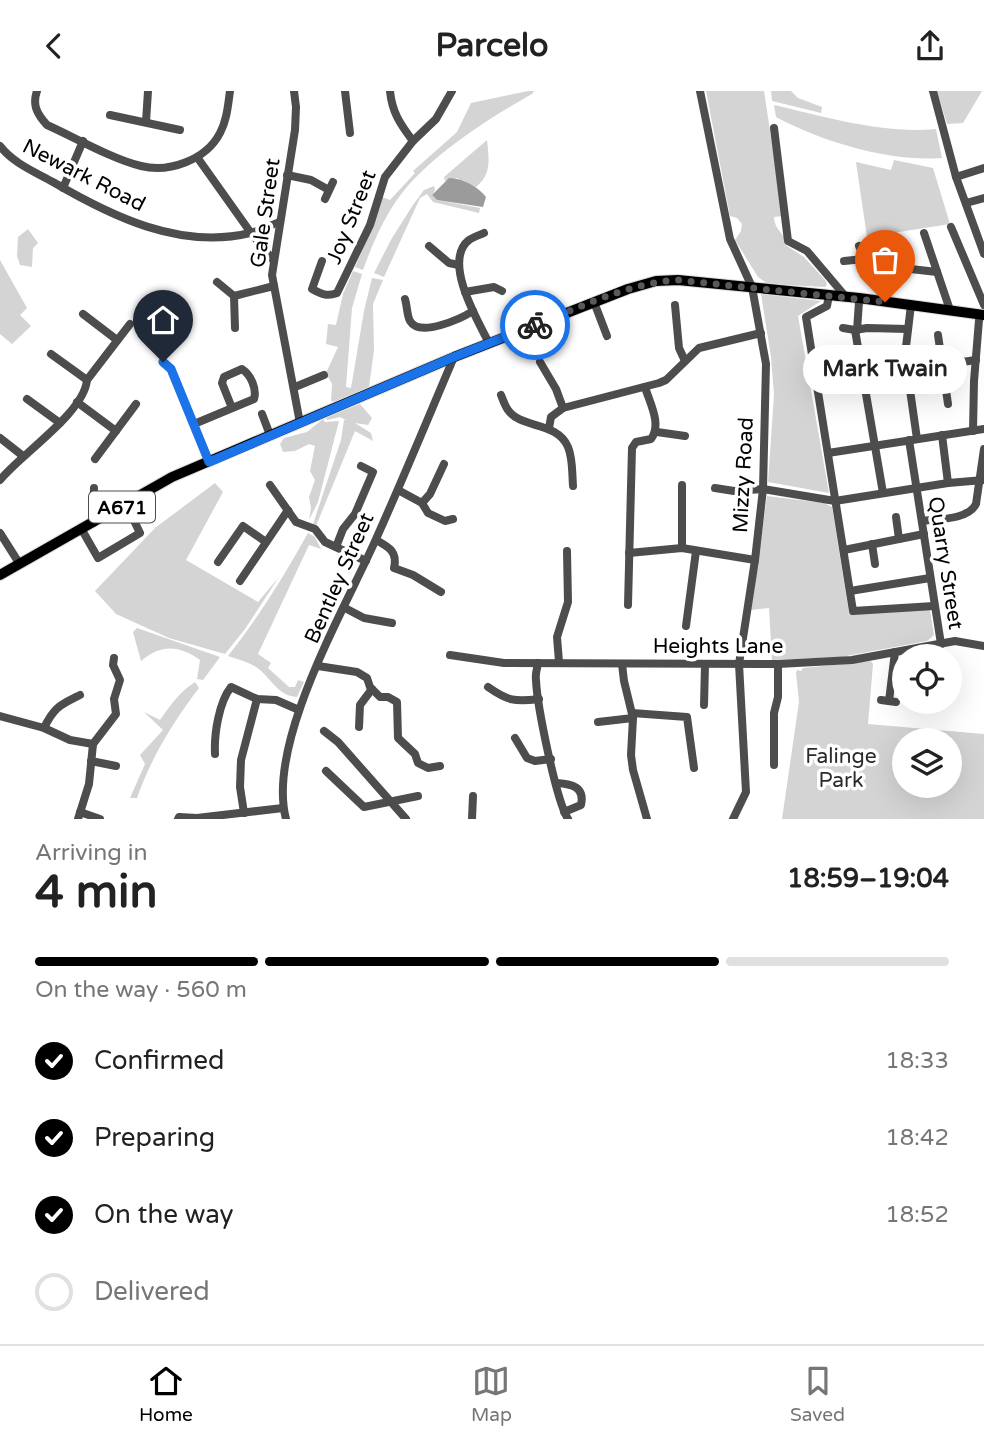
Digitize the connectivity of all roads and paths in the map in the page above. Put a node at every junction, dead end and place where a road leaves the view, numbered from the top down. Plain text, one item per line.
1 (37, 91) edge
2 (148, 91) edge
3 (230, 91) edge
4 (294, 91) edge
5 (345, 91) edge
6 (390, 91) edge
7 (452, 91) edge
8 (700, 91) edge
9 (933, 91) edge
10 (110, 115) dead end
11 (146, 122) junction
12 (774, 128) dead end
13 (180, 130) dead end
14 (350, 133) dead end
15 (83, 141) junction
16 (413, 141) junction
17 (0, 146) edge
18 (8, 156) junction
19 (197, 157) junction
20 (0, 164) edge
21 (984, 169) edge
22 (287, 175) junction
23 (956, 177) junction
24 (332, 181) dead end
25 (63, 188) junction
26 (984, 198) edge
27 (966, 203) junction
28 (280, 222) junction
29 (984, 222) edge
30 (974, 225) junction
31 (951, 227) dead end
32 (251, 233) junction
33 (484, 233) dead end
34 (924, 233) dead end
35 (892, 241) dead end
36 (429, 246) dead end
37 (859, 246) dead end
38 (984, 254) edge
39 (273, 260) junction
40 (323, 261) dead end
41 (844, 261) dead end
42 (866, 261) junction
43 (459, 265) junction
44 (901, 268) junction
45 (937, 272) junction
46 (217, 282) dead end
47 (274, 286) junction
48 (752, 287) junction
49 (502, 291) dead end
50 (982, 291) edge
51 (465, 292) junction
52 (830, 295) junction
53 (234, 296) junction
54 (846, 297) junction
55 (405, 299) dead end
56 (594, 302) junction
57 (859, 302) dead end
58 (674, 305) dead end
59 (911, 305) junction
60 (984, 305) edge
61 (950, 310) junction
62 (473, 311) junction
63 (83, 314) dead end
64 (982, 318) edge
65 (130, 324) dead end
66 (235, 328) dead end
67 (843, 328) dead end
68 (908, 329) junction
69 (856, 330) junction
70 (761, 333) junction
71 (938, 335) dead end
72 (607, 336) dead end
73 (117, 340) junction
74 (489, 343) junction
75 (51, 354) dead end
76 (454, 357) junction
77 (976, 360) junction
78 (685, 361) junction
79 (163, 362) dead end
80 (540, 362) dead end
81 (942, 365) junction
82 (907, 370) junction
83 (324, 375) dead end
84 (863, 376) junction
85 (86, 380) junction
86 (974, 381) junction
87 (816, 383) junction
88 (984, 383) edge
89 (295, 387) junction
90 (645, 387) junction
91 (501, 395) dead end
92 (27, 399) dead end
93 (77, 402) junction
94 (948, 404) dead end
95 (233, 408) junction
96 (563, 408) junction
97 (262, 414) dead end
98 (139, 417) dead end
99 (60, 423) junction
100 (300, 423) junction
101 (194, 424) junction
102 (549, 428) junction
103 (984, 429) edge
104 (116, 431) junction
105 (973, 431) junction
106 (657, 432) junction
107 (270, 435) junction
108 (942, 435) junction
109 (685, 436) dead end
110 (0, 438) edge
111 (913, 440) junction
112 (874, 446) junction
113 (984, 449) edge
114 (828, 453) junction
115 (23, 456) junction
116 (95, 459) dead end
117 (209, 462) junction
118 (444, 464) dead end
119 (360, 466) dead end
120 (0, 480) edge
121 (982, 480) edge
122 (948, 483) junction
123 (270, 485) dead end
124 (682, 485) dead end
125 (573, 486) dead end
126 (94, 488) dead end
127 (715, 488) dead end
128 (917, 488) junction
129 (763, 489) junction
130 (398, 490) junction
131 (883, 493) junction
132 (835, 501) junction
133 (422, 503) junction
134 (126, 504) junction
135 (288, 510) junction
136 (896, 517) dead end
137 (453, 519) dead end
138 (922, 521) junction
139 (93, 523) junction
140 (82, 530) junction
141 (0, 533) edge
142 (923, 534) junction
143 (899, 539) junction
144 (376, 540) junction
145 (266, 542) junction
146 (872, 544) junction
147 (336, 547) junction
148 (682, 548) junction
149 (844, 550) junction
150 (567, 551) dead end
151 (696, 551) junction
152 (629, 553) junction
153 (366, 561) junction
154 (755, 561) junction
155 (218, 562) dead end
156 (19, 563) junction
157 (875, 564) dead end
158 (0, 575) edge
159 (930, 578) junction
160 (240, 580) dead end
161 (850, 591) junction
162 (441, 592) dead end
163 (628, 604) dead end
164 (934, 606) junction
165 (345, 608) junction
166 (392, 623) dead end
167 (686, 626) dead end
168 (941, 644) joint
169 (984, 646) edge
170 (892, 652) edge
171 (450, 655) dead end
172 (559, 662) junction
173 (112, 663) dead end
174 (538, 663) junction
175 (622, 664) junction
176 (739, 664) junction
177 (778, 664) junction
178 (705, 665) junction
179 (318, 666) junction
180 (892, 676) edge
181 (488, 687) dead end
182 (372, 689) junction
183 (80, 695) dead end
184 (257, 699) junction
185 (539, 699) junction
186 (889, 701) dead end
187 (704, 705) dead end
188 (299, 710) junction
189 (633, 715) junction
190 (0, 716) edge
191 (598, 722) dead end
192 (359, 727) dead end
193 (44, 728) junction
194 (324, 731) dead end
195 (515, 738) dead end
196 (93, 744) junction
197 (215, 754) dead end
198 (551, 759) junction
199 (91, 761) junction
200 (774, 765) dead end
201 (116, 766) dead end
202 (440, 766) dead end
203 (694, 768) dead end
204 (326, 771) dead end
205 (557, 783) junction
206 (418, 796) dead end
207 (473, 796) dead end
208 (391, 801) junction
209 (283, 808) junction
210 (244, 813) junction
211 (79, 815) edge
212 (566, 816) edge
213 (179, 818) edge
214 (100, 819) edge
215 (197, 819) edge
216 (286, 819) edge
217 (406, 819) edge
218 (472, 819) edge
219 (647, 819) edge
220 (733, 819) edge

1 - 15 street
2 - 11 street
3 - 19 street
4 - 22 street, Gale Street
5 - 14 street
6 - 16 street
7 - 16 street, Joy Street
8 - 48 street, Mizzy Road
9 - 23 street
10 - 11 street
11 - 13 street
12 - 54 street
15 - 19 street
15 - 25 street
16 - 40 street, Joy Street
17 - 18 street, Newark Road
18 - 20 street
18 - 25 street, Newark Road
19 - 32 street
21 - 23 street
22 - 24 street
22 - 28 street, Gale Street
23 - 27 street
25 - 32 street, Newark Road
26 - 27 street
27 - 30 street
28 - 32 street, Newark Road
28 - 39 street, Gale Street
29 - 30 street
30 - 38 street
31 - 50 street
32 - 39 street
33 - 43 street
34 - 45 street
35 - 44 street
36 - 43 street
37 - 42 street
39 - 47 street, Gale Street
41 - 42 street
42 - 44 street
43 - 51 street
44 - 45 street
45 - 61 street
46 - 53 street
47 - 53 street
47 - 89 street, Gale Street
48 - 52 main road, A671
48 - 56 main road, A671
48 - 70 street, Mizzy Road
49 - 51 street
50 - 60 street
51 - 62 street
52 - 54 main road, A671
52 - 87 street
53 - 66 street
54 - 59 main road, A671
55 - 62 street
56 - 72 street
56 - 74 main road, A671
57 - 69 street
58 - 78 street
59 - 61 main road, A671
59 - 68 street, Quarry Street
61 - 64 main road, A671
62 - 74 street
63 - 73 street
64 - 77 street
65 - 73 street
67 - 69 street
68 - 69 street
68 - 82 street, Quarry Street
69 - 84 street
70 - 78 street
70 - 129 street, Mizzy Road
71 - 81 street
73 - 85 street
74 - 76 main road, A671
75 - 85 street
76 - 100 main road, A671
76 - 130 street, Bentley Street
77 - 81 street
77 - 86 street
78 - 90 street
79 - 101 street
80 - 96 street
81 - 82 street
81 - 94 street
82 - 84 street
82 - 111 street, Quarry Street
83 - 89 street
84 - 87 street
84 - 112 street
85 - 93 street
86 - 88 street
86 - 105 street
87 - 114 street
89 - 100 street, Gale Street
90 - 96 street
90 - 106 street
91 - 102 street
92 - 99 street
93 - 99 street
93 - 104 street
95 - 95 street
95 - 101 street
96 - 102 street
97 - 107 street
98 - 104 street
99 - 115 street
100 - 107 main road, A671
101 - 117 street
102 - 125 street
103 - 105 street
104 - 116 street
105 - 108 street
106 - 109 street
106 - 152 street
107 - 117 main road, A671
108 - 111 street
108 - 122 street
110 - 115 street
111 - 112 street
111 - 128 street, Quarry Street
112 - 114 street
112 - 131 street
113 - 121 street
114 - 132 street
115 - 120 street
117 - 134 main road, A671
118 - 133 street
119 - 147 street
121 - 122 street
121 - 138 street
122 - 128 street
123 - 135 street
124 - 148 street
126 - 139 street
127 - 129 street
128 - 131 street
128 - 138 street, Quarry Street
129 - 132 street
129 - 154 street, Mizzy Road
130 - 133 street
130 - 144 street, Bentley Street
131 - 132 street
132 - 149 street
133 - 137 street
134 - 139 main road, A671
134 - 140 street
135 - 145 street
135 - 147 street
136 - 143 street
138 - 142 street, Quarry Street
139 - 140 main road, A671
140 - 156 main road, A671
141 - 156 street
142 - 143 street
142 - 159 street, Quarry Street
143 - 146 street
144 - 153 street, Bentley Street
144 - 162 street
145 - 155 street
145 - 160 street
146 - 149 street
146 - 157 street
147 - 153 street
148 - 151 street
148 - 152 street
149 - 161 street
150 - 172 street
151 - 154 street
151 - 167 street
152 - 163 street
153 - 165 street, Bentley Street
154 - 176 street, Mizzy Road
156 - 158 main road, A671
159 - 161 street
159 - 164 street, Quarry Street
161 - 164 street
164 - 168 street, Quarry Street
165 - 166 street
165 - 179 street, Bentley Street
168 - 169 street, Heights Lane
170 - 177 street, Heights Lane
171 - 174 street, Heights Lane
172 - 174 street, Heights Lane
172 - 175 street, Heights Lane
173 - 196 street
174 - 185 street
175 - 178 street, Heights Lane
175 - 189 street
176 - 177 street, Heights Lane
176 - 178 street, Heights Lane
176 - 220 street, Mizzy Road
177 - 200 street
178 - 187 street
179 - 182 street
179 - 188 street, Bentley Street
180 - 186 street
181 - 185 street
182 - 192 street
182 - 202 street
183 - 193 street
184 - 188 street
184 - 197 street
184 - 210 street
185 - 198 street
188 - 209 street, Bentley Street
189 - 191 street
189 - 203 street
189 - 219 street
190 - 193 street
193 - 196 street
194 - 208 street
195 - 198 street
196 - 199 street
198 - 205 street
199 - 201 street
199 - 211 street
204 - 208 street
205 - 212 street
205 - 212 street
206 - 208 street
207 - 218 street
208 - 217 street
209 - 210 street
209 - 216 street, Bentley Street
210 - 215 street
211 - 214 street
213 - 215 street

